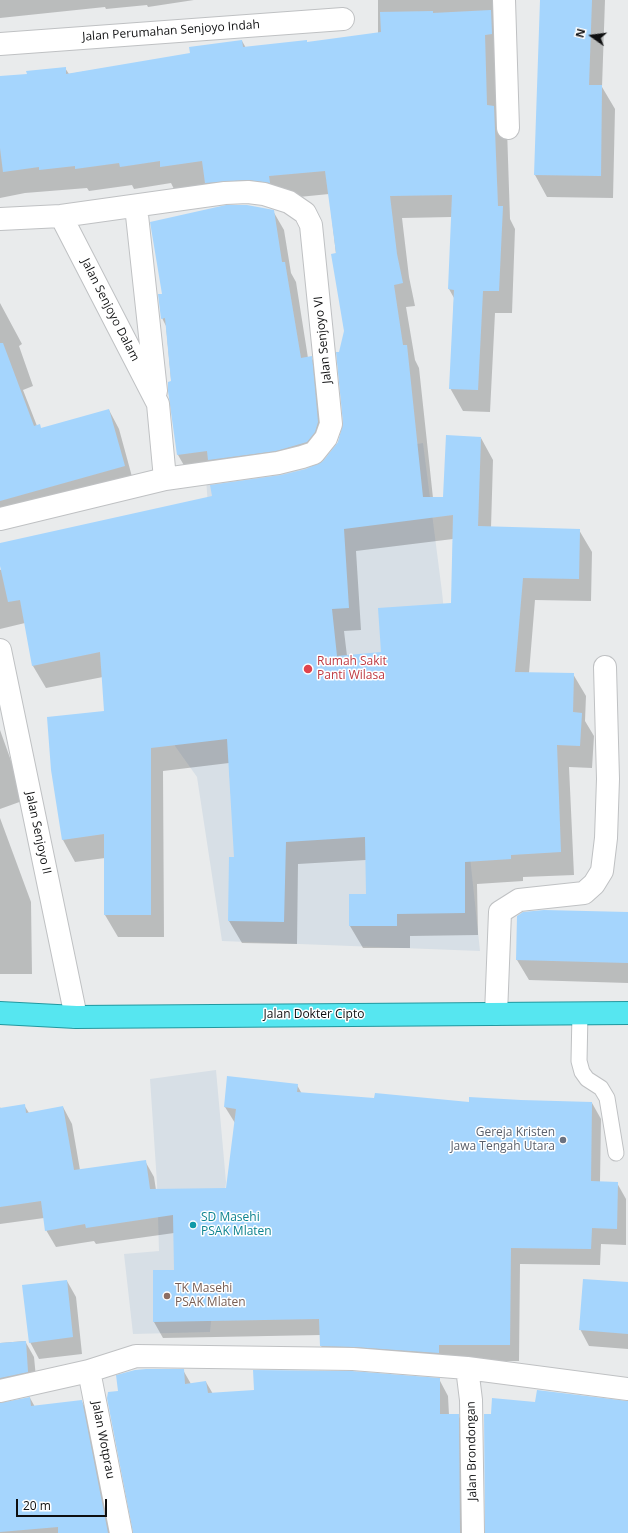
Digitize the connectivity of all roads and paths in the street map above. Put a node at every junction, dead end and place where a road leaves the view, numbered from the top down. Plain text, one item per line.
1 (504, 0) edge
2 (343, 19) dead end
3 (0, 44) edge
4 (508, 128) dead end
5 (136, 206) junction
6 (61, 216) junction
7 (0, 219) edge
8 (158, 404) junction
9 (165, 479) junction
10 (0, 519) edge
11 (0, 650) edge
12 (605, 668) dead end
13 (0, 1013) edge
14 (580, 1013) junction
15 (628, 1013) edge
16 (496, 1014) junction
17 (76, 1017) junction
18 (616, 1154) dead end
19 (467, 1368) junction
20 (89, 1371) junction
21 (628, 1389) edge
22 (0, 1391) edge
23 (121, 1533) edge
24 (473, 1533) edge

1 - 4 street
2 - 3 street, Jalan Perumahan Senjoyo Indah
5 - 6 street, Jalan Senjoyo VI
5 - 8 street, Jalan Senjoyo Dalam
5 - 9 street, Jalan Senjoyo VI
6 - 7 street, Jalan Senjoyo VI
6 - 8 street, Jalan Senjoyo Dalam
8 - 9 street, Jalan Senjoyo Dalam
9 - 10 street, Jalan Senjoyo VI
11 - 17 street, Jalan Senjoyo II
12 - 16 street
13 - 17 highway, Jalan Dokter Cipto
14 - 15 highway, Jalan Dokter Cipto
14 - 16 highway, Jalan Dokter Cipto
14 - 18 lane
16 - 17 highway, Jalan Dokter Cipto
19 - 20 street
19 - 21 street
19 - 24 street, Jalan Brondongan
20 - 22 street
20 - 23 street, Jalan Wotprau

